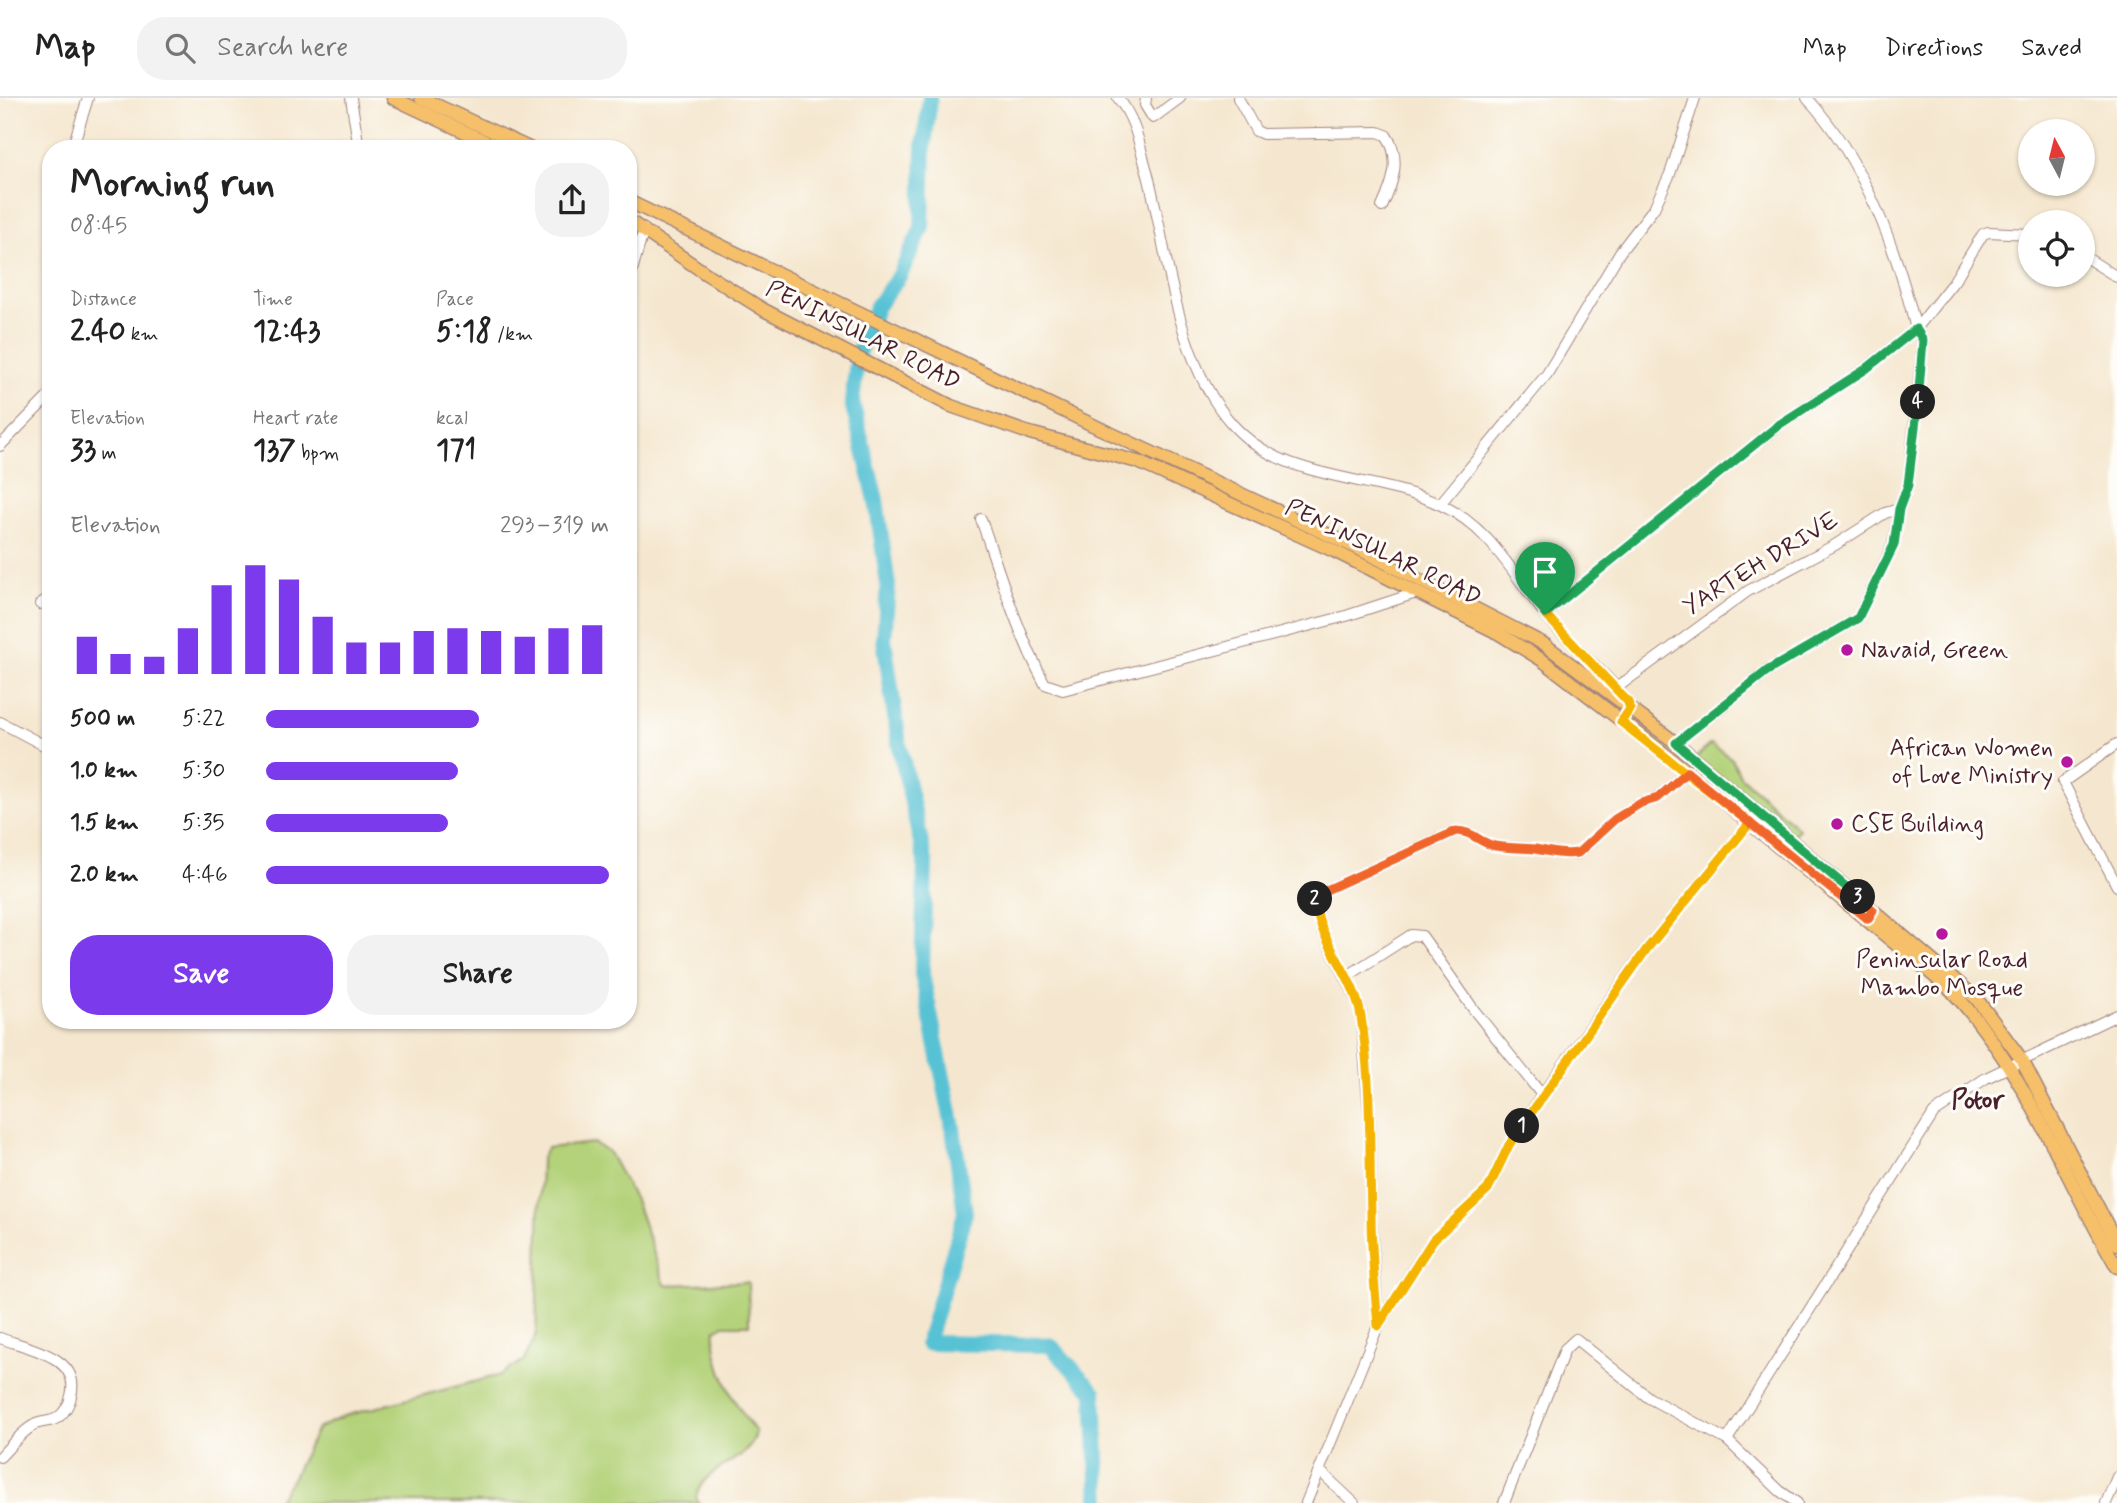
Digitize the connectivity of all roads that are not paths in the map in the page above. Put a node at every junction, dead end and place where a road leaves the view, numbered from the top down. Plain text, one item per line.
1 (88, 98) edge
2 (351, 98) edge
3 (393, 98) edge
4 (421, 98) edge
5 (1118, 98) edge
6 (1146, 98) edge
7 (1180, 98) edge
8 (1238, 98) edge
9 (1695, 98) edge
10 (1807, 98) edge
11 (75, 140) edge
12 (358, 140) edge
13 (481, 140) edge
14 (512, 140) edge
15 (637, 205) edge
16 (1382, 206) dead end
17 (637, 225) edge
18 (644, 229) junction
19 (2018, 233) edge
20 (637, 253) edge
21 (2095, 263) edge
22 (2117, 277) edge
23 (1916, 329) junction
24 (42, 403) edge
25 (0, 446) edge
26 (1440, 505) junction
27 (1899, 509) junction
28 (981, 519) dead end
29 (1416, 593) junction
30 (1545, 614) junction
31 (1615, 689) junction
32 (1630, 709) junction
33 (0, 722) edge
34 (1621, 722) junction
35 (1676, 743) junction
36 (42, 744) edge
37 (2117, 744) edge
38 (1687, 772) junction
39 (1750, 823) junction
40 (2117, 886) edge
41 (1871, 914) junction
42 (1346, 977) junction
43 (2117, 1015) edge
44 (2016, 1063) junction
45 (1542, 1094) junction
46 (2117, 1244) edge
47 (2117, 1267) edge
48 (1378, 1326) junction
49 (0, 1338) edge
50 (1727, 1440) junction
51 (0, 1457) edge
52 (1321, 1472) junction
53 (2117, 1477) edge
54 (1306, 1503) edge
55 (1354, 1503) edge
56 (1504, 1503) edge
57 (1797, 1503) edge
58 (2106, 1503) edge

1 - 11 street
2 - 12 street
3 - 13 main road
4 - 14 main road
5 - 26 street
6 - 7 street
8 - 16 street
9 - 26 street
10 - 23 street
15 - 32 main road, PENINSULAR ROAD
17 - 18 main road, PENINSULAR ROAD
18 - 20 street
18 - 29 main road, PENINSULAR ROAD
19 - 23 street
21 - 22 street
23 - 27 street
23 - 30 street
24 - 25 street
26 - 30 street
27 - 31 street, YARTEH DRIVE
27 - 35 street
28 - 29 street
29 - 34 main road, PENINSULAR ROAD
30 - 31 street
31 - 32 street
32 - 34 street
32 - 35 main road, PENINSULAR ROAD
33 - 36 street
34 - 38 main road, PENINSULAR ROAD
35 - 41 main road, PENINSULAR ROAD
37 - 40 street
38 - 39 main road, PENINSULAR ROAD
38 - 42 street
39 - 41 main road, PENINSULAR ROAD
39 - 45 street
41 - 44 main road, PENINSULAR ROAD
42 - 45 street
42 - 48 street
43 - 44 street
44 - 46 main road, PENINSULAR ROAD
44 - 47 main road, PENINSULAR ROAD
44 - 50 street
45 - 48 street
48 - 52 street
49 - 51 street
50 - 56 street
50 - 57 street
52 - 54 street
52 - 55 street
53 - 58 street

